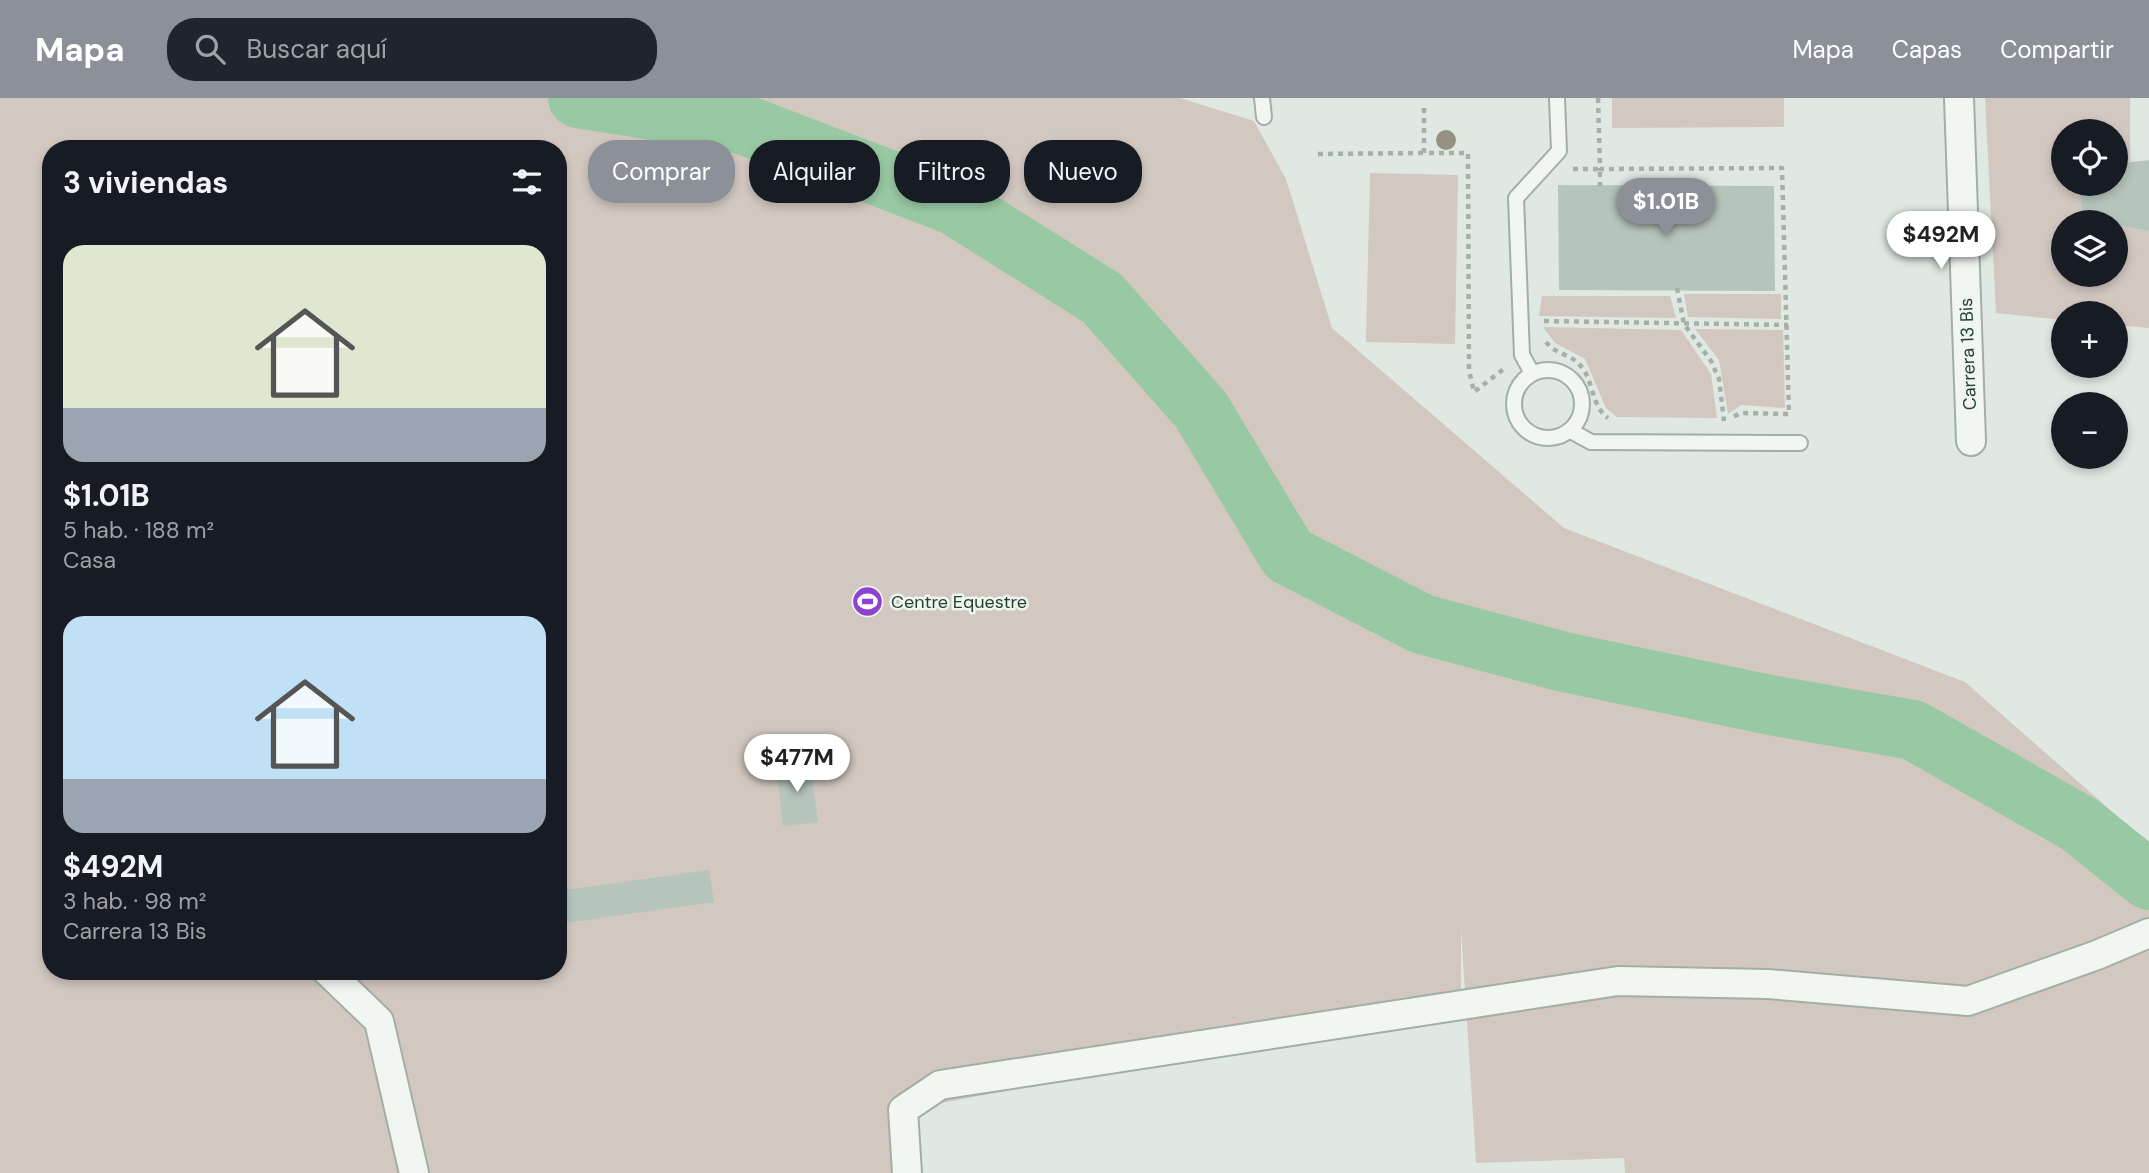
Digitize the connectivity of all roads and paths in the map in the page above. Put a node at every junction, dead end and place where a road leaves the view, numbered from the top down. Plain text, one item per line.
1 (1262, 98) edge
2 (1558, 98) edge
3 (1598, 98) edge
4 (1959, 98) edge
5 (1424, 108) dead end
6 (1264, 117) dead end
7 (1424, 153) junction
8 (1318, 154) dead end
9 (1560, 169) dead end
10 (1600, 169) junction
11 (1600, 187) dead end
12 (1677, 288) dead end
13 (1542, 321) dead end
14 (1684, 324) junction
15 (1788, 325) junction
16 (1522, 355) junction
17 (1532, 373) junction
18 (1710, 422) dead end
19 (1724, 422) junction
20 (1615, 423) dead end
21 (1570, 430) junction
22 (1971, 441) dead end
23 (1800, 443) dead end
24 (2149, 933) edge
25 (336, 980) edge
26 (414, 1173) edge
27 (907, 1173) edge

1 - 6 lane
2 - 16 lane
3 - 10 path
4 - 22 street, Carrera 13 Bis
5 - 7 path
7 - 8 path
7 - 16 path
9 - 10 path
10 - 11 path
10 - 15 path
12 - 14 path
13 - 14 path
14 - 15 path
14 - 19 path
15 - 19 path
16 - 17 lane
16 - 20 path
17 - 21 lane
17 - 21 lane
18 - 19 path
21 - 23 lane
24 - 27 street
25 - 26 street

